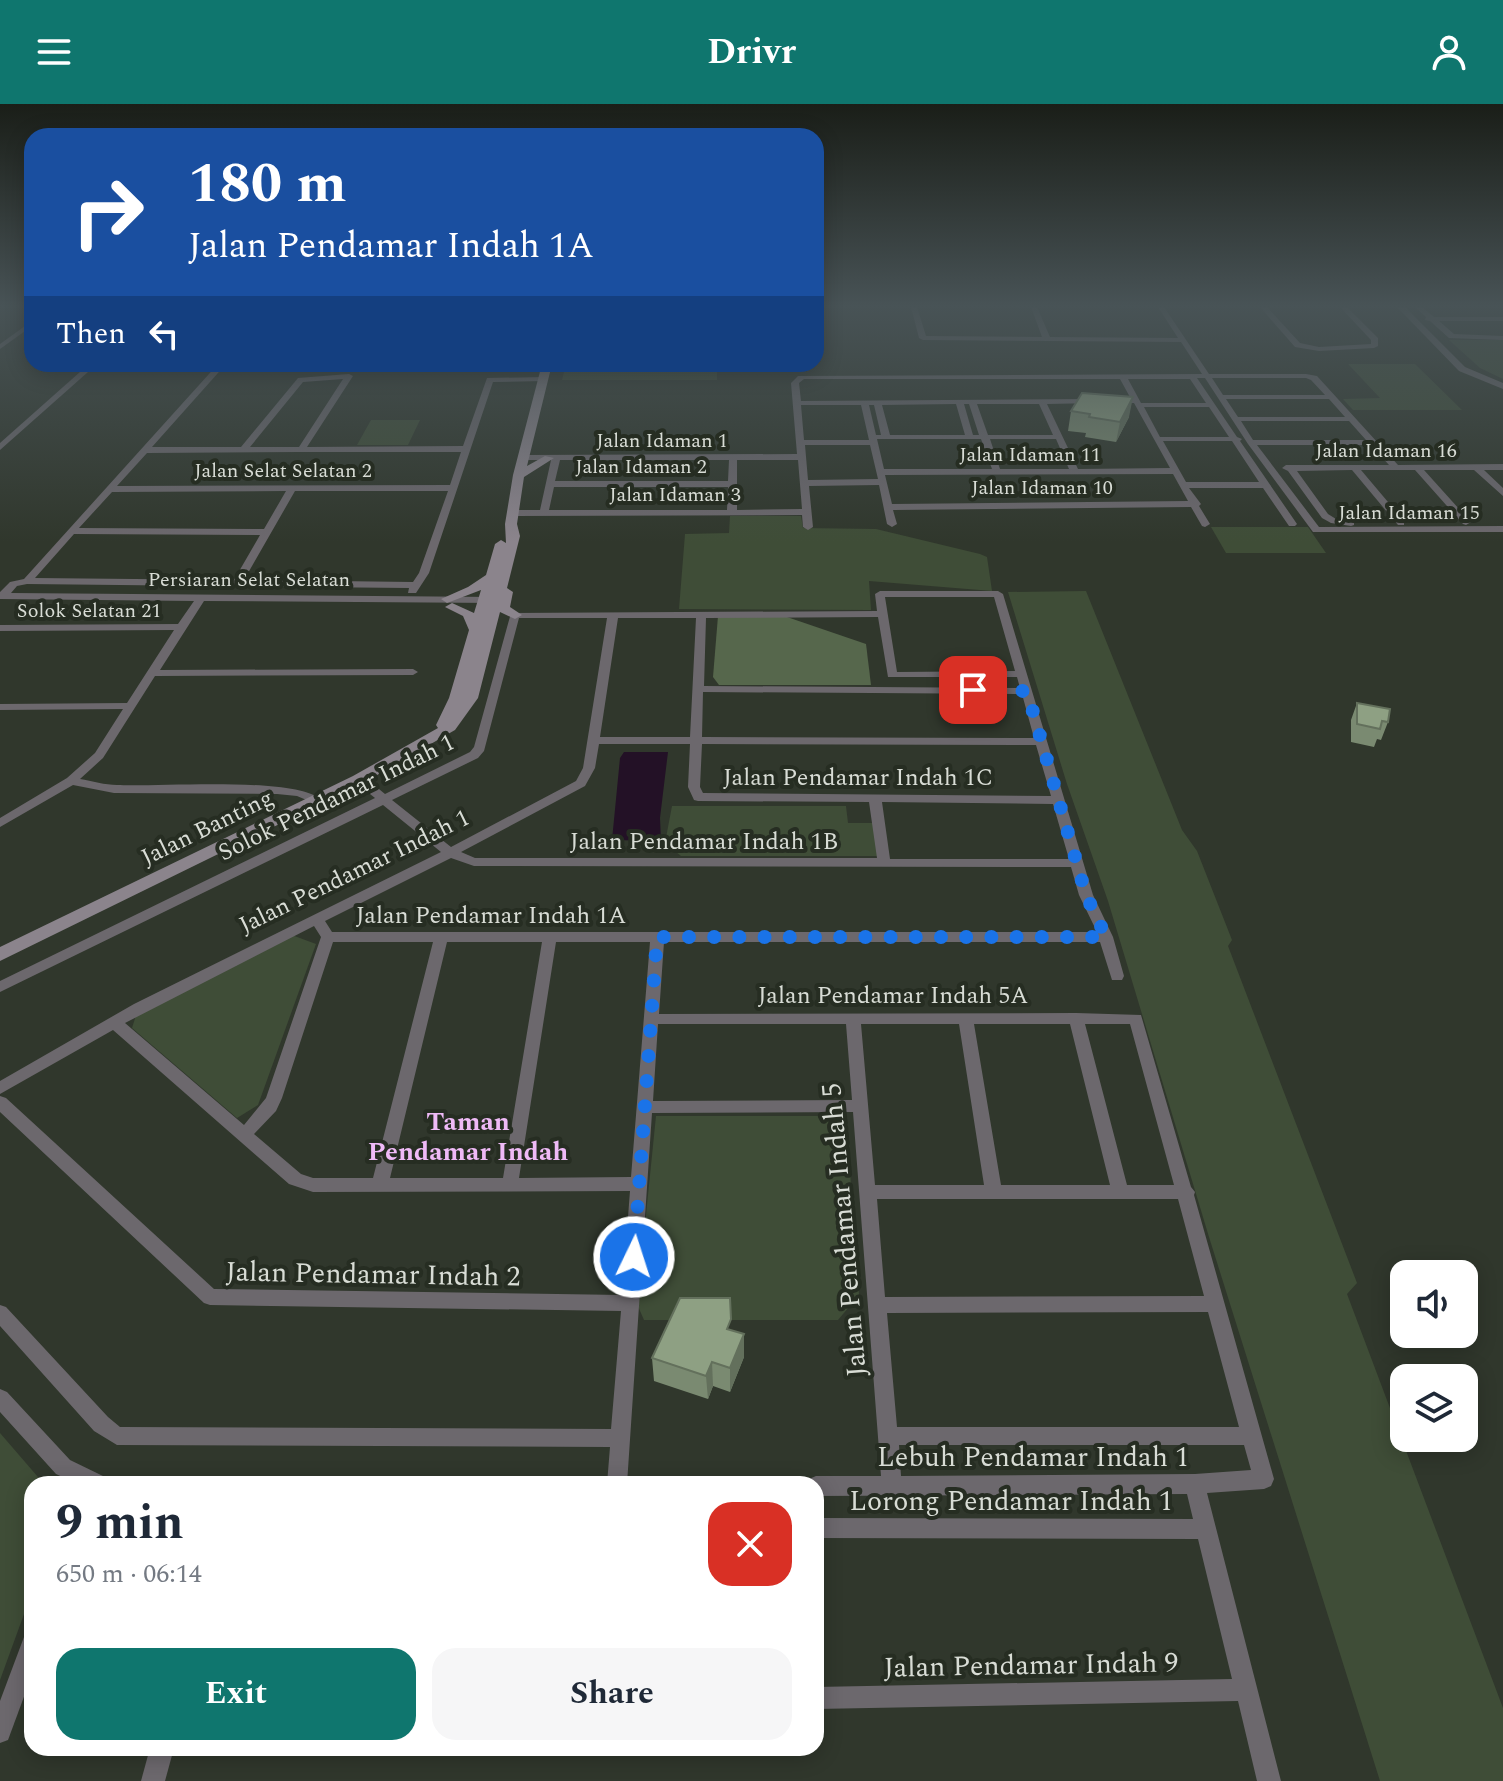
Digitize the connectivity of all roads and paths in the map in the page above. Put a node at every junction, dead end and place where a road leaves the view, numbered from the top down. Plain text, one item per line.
1 (69, 385) edge
2 (203, 385) edge
3 (297, 385) edge
4 (343, 385) edge
5 (489, 385) edge
6 (542, 385) edge
7 (795, 385) edge
8 (1128, 385) edge
9 (1198, 385) edge
10 (1212, 385) edge
11 (1319, 385) edge
12 (1221, 397) junction
13 (1331, 397) junction
14 (1042, 401) junction
15 (959, 402) junction
16 (972, 402) junction
17 (797, 403) junction
18 (865, 403) junction
19 (878, 403) junction
20 (1138, 403) junction
21 (1212, 405) junction
22 (1236, 419) junction
23 (1351, 419) junction
24 (886, 437) junction
25 (970, 437) junction
26 (984, 437) junction
27 (1060, 437) junction
28 (1159, 439) junction
29 (1233, 439) junction
30 (875, 440) junction
31 (1250, 441) junction
32 (801, 443) junction
33 (1373, 443) junction
34 (0, 447) edge
35 (466, 449) junction
36 (147, 450) junction
37 (243, 450) junction
38 (301, 450) junction
39 (525, 453) junction
40 (801, 457) junction
41 (553, 458) junction
42 (733, 458) junction
43 (1503, 467) edge
44 (1270, 468) junction
45 (1291, 468) junction
46 (1355, 468) junction
47 (1396, 468) junction
48 (1418, 468) junction
49 (1477, 468) junction
50 (1177, 471) junction
51 (997, 472) junction
52 (1075, 472) junction
53 (519, 475) junction
54 (883, 477) junction
55 (804, 483) junction
56 (550, 484) junction
57 (733, 484) junction
58 (1185, 485) junction
59 (1265, 485) junction
60 (292, 488) junction
61 (454, 488) junction
62 (112, 489) junction
63 (1503, 493) edge
64 (1196, 504) junction
65 (889, 507) junction
66 (732, 511) junction
67 (806, 512) junction
68 (544, 513) junction
69 (512, 518) junction
70 (1503, 521) edge
71 (1466, 522) junction
72 (1401, 523) junction
73 (892, 524) dead end
74 (1205, 524) dead end
75 (1292, 524) dead end
76 (808, 527) dead end
77 (1503, 529) edge
78 (73, 531) junction
79 (267, 532) junction
80 (496, 578) junction
81 (27, 581) junction
82 (237, 583) junction
83 (416, 585) junction
84 (1, 599) edge
85 (407, 599) junction
86 (198, 600) junction
87 (450, 603) junction
88 (490, 603) junction
89 (882, 614) junction
90 (515, 615) junction
91 (613, 615) junction
92 (701, 615) junction
93 (179, 627) junction
94 (0, 628) edge
95 (476, 631) junction
96 (413, 672) dead end
97 (151, 673) junction
98 (1020, 674) junction
99 (698, 689) junction
100 (1027, 691) junction
101 (129, 706) junction
102 (0, 707) edge
103 (433, 737) junction
104 (593, 740) junction
105 (696, 740) junction
106 (1041, 742) junction
107 (359, 779) junction
108 (71, 781) junction
109 (383, 799) junction
110 (316, 800) junction
111 (875, 800) junction
112 (1057, 800) junction
113 (0, 823) edge
114 (450, 853) junction
115 (1076, 863) junction
116 (884, 864) junction
117 (317, 920) junction
118 (328, 937) junction
119 (441, 937) junction
120 (550, 937) junction
121 (657, 937) junction
122 (1106, 937) junction
123 (0, 955) edge
124 (1117, 976) dead end
125 (0, 987) edge
126 (965, 1018) junction
127 (1076, 1018) junction
128 (651, 1019) junction
129 (853, 1019) junction
130 (114, 1022) junction
131 (0, 1088) edge
132 (0, 1102) edge
133 (860, 1106) junction
134 (644, 1107) junction
135 (244, 1135) junction
136 (510, 1184) junction
137 (639, 1184) junction
138 (380, 1185) junction
139 (1120, 1191) junction
140 (867, 1192) junction
141 (994, 1192) junction
142 (1187, 1192) junction
143 (630, 1303) junction
144 (1213, 1304) junction
145 (877, 1305) junction
146 (0, 1313) edge
147 (0, 1398) edge
148 (887, 1436) junction
149 (1251, 1436) junction
150 (620, 1438) junction
151 (82, 1476) edge
152 (618, 1476) edge
153 (1195, 1484) junction
154 (892, 1485) junction
155 (824, 1486) edge
156 (824, 1528) edge
157 (1206, 1529) junction
158 (24, 1667) edge
159 (1246, 1690) junction
160 (824, 1698) edge
161 (0, 1732) edge
162 (160, 1756) edge
163 (153, 1781) edge
164 (1269, 1781) edge

1 - 34 street
2 - 36 street
3 - 37 street
4 - 38 street
5 - 35 street
6 - 39 main road, Jalan Banting
7 - 17 street
8 - 20 street
9 - 21 street
10 - 12 street
11 - 13 street
12 - 13 street
12 - 22 street
13 - 23 street
14 - 16 street
14 - 20 street
14 - 27 street
15 - 16 street
15 - 19 street
15 - 25 street
16 - 26 street
17 - 18 street
17 - 32 street
18 - 19 street
18 - 30 street
19 - 24 street
20 - 21 street
20 - 28 street
21 - 29 street
22 - 23 street
22 - 31 street
23 - 33 street
24 - 25 street
24 - 30 street
25 - 26 street
26 - 27 street
26 - 51 street
27 - 52 street
28 - 29 street
28 - 50 street
29 - 31 street
29 - 59 street
30 - 32 street
30 - 54 street
31 - 33 street
31 - 44 street
32 - 40 street
33 - 47 street
35 - 38 street
35 - 61 street
36 - 37 street
36 - 62 street
37 - 38 street
39 - 41 main road
39 - 53 main road, Jalan Banting
40 - 42 street, Jalan Idaman 1
40 - 55 street
41 - 42 street, Jalan Idaman 1
41 - 53 main road
41 - 56 street
42 - 57 street
43 - 49 street, Jalan Idaman 16
44 - 45 street, Jalan Idaman 16
44 - 77 street, Jalan Idaman 15
45 - 46 street, Jalan Idaman 16
45 - 72 street
46 - 47 street, Jalan Idaman 16
46 - 72 street
47 - 48 street, Jalan Idaman 16
48 - 49 street, Jalan Idaman 16
48 - 71 street
49 - 63 street
50 - 52 street, Jalan Idaman 11
50 - 58 street
51 - 52 street, Jalan Idaman 11
51 - 54 street, Jalan Idaman 11
53 - 69 main road, Jalan Banting
54 - 55 street, Jalan Idaman 11
54 - 65 street
55 - 67 street
56 - 57 street, Jalan Idaman 2
56 - 68 street
57 - 66 street
58 - 59 street
58 - 64 street
59 - 75 street
60 - 61 street, Jalan Selat Selatan 2
60 - 62 street, Jalan Selat Selatan 2
60 - 79 street
61 - 83 street
62 - 78 street
64 - 65 street, Jalan Idaman 10
64 - 74 street
65 - 73 street
66 - 67 street, Jalan Idaman 3
66 - 68 street, Jalan Idaman 3
67 - 76 street
68 - 69 street, Jalan Idaman 3
69 - 80 main road, Jalan Banting
70 - 71 street
71 - 72 street
78 - 79 street
78 - 81 street
79 - 82 street
80 - 87 main road
80 - 88 main road, Jalan Banting
80 - 90 main road
81 - 82 street
81 - 84 street
82 - 83 street
83 - 85 street
84 - 86 street, Persiaran Selat Selatan
85 - 86 street, Persiaran Selat Selatan
85 - 87 street, Persiaran Selat Selatan
86 - 87 street, Persiaran Selat Selatan
86 - 93 street, Solok Selatan 21
87 - 88 street, Persiaran Selat Selatan
87 - 95 main road
88 - 95 main road, Jalan Banting
88 - 103 main road, Jalan Banting
89 - 92 street
89 - 98 street
89 - 98 street
90 - 91 street
90 - 109 street, Solok Pendamar Indah 1
91 - 92 street
91 - 104 street, Jalan Pendamar Indah 1
92 - 99 street, Jalan Pendamar Indah 1C
93 - 94 street, Solok Selatan 21
93 - 97 street, Solok Selatan 21
95 - 103 main road, Jalan Banting
96 - 97 street
97 - 101 street, Solok Selatan 21
98 - 100 street
99 - 100 street
99 - 105 street, Jalan Pendamar Indah 1C
100 - 106 street
101 - 102 street
101 - 108 street, Solok Selatan 21
103 - 107 main road, Jalan Banting
104 - 105 street
104 - 114 street, Jalan Pendamar Indah 1
105 - 106 street
105 - 111 street, Jalan Pendamar Indah 1C
106 - 112 street
107 - 109 street, Jalan Pendamar Indah 1B
107 - 110 main road, Jalan Banting
108 - 110 street
108 - 113 street, Solok Selatan 21
109 - 114 street, Jalan Pendamar Indah 1B
109 - 125 street, Solok Pendamar Indah 1
110 - 123 main road, Jalan Banting
111 - 112 street, Jalan Pendamar Indah 1C
111 - 116 street
112 - 115 street
114 - 116 street, Jalan Pendamar Indah 1B
114 - 117 street, Jalan Pendamar Indah 1
115 - 116 street, Jalan Pendamar Indah 1B
115 - 122 street
117 - 118 street, Jalan Pendamar Indah 1A
117 - 130 street, Jalan Pendamar Indah 1
118 - 119 street, Jalan Pendamar Indah 1A
118 - 135 street
119 - 120 street, Jalan Pendamar Indah 1A
119 - 138 street
120 - 121 street, Jalan Pendamar Indah 1A
120 - 136 street
121 - 122 street, Jalan Pendamar Indah 1A
121 - 128 street
122 - 124 street
126 - 127 street, Jalan Pendamar Indah 5A
126 - 129 street, Jalan Pendamar Indah 5A
126 - 141 street
127 - 139 street
127 - 142 street, Jalan Pendamar Indah 5A
128 - 129 street, Jalan Pendamar Indah 5A
128 - 134 street
129 - 133 street, Jalan Pendamar Indah 5
130 - 131 street, Jalan Pendamar Indah 1
130 - 135 street
132 - 143 street, Jalan Pendamar Indah 2
133 - 134 street
133 - 140 street, Jalan Pendamar Indah 5
134 - 137 street
135 - 138 street
136 - 137 street
136 - 138 street
137 - 143 street
139 - 141 street
139 - 142 street
140 - 141 street
140 - 145 street, Jalan Pendamar Indah 5
142 - 144 street
143 - 150 street
144 - 145 street
144 - 149 street
145 - 148 street, Jalan Pendamar Indah 5
146 - 150 street
147 - 151 street
148 - 149 street
148 - 154 street, Jalan Pendamar Indah 5
149 - 153 street, Lebuh Pendamar Indah 1
150 - 152 street
153 - 154 street, Lebuh Pendamar Indah 1
153 - 157 street
154 - 155 street, Lebuh Pendamar Indah 1
156 - 157 street, Lorong Pendamar Indah 1
157 - 159 street
158 - 161 street
159 - 160 street, Jalan Pendamar Indah 9
159 - 164 street
162 - 163 street

